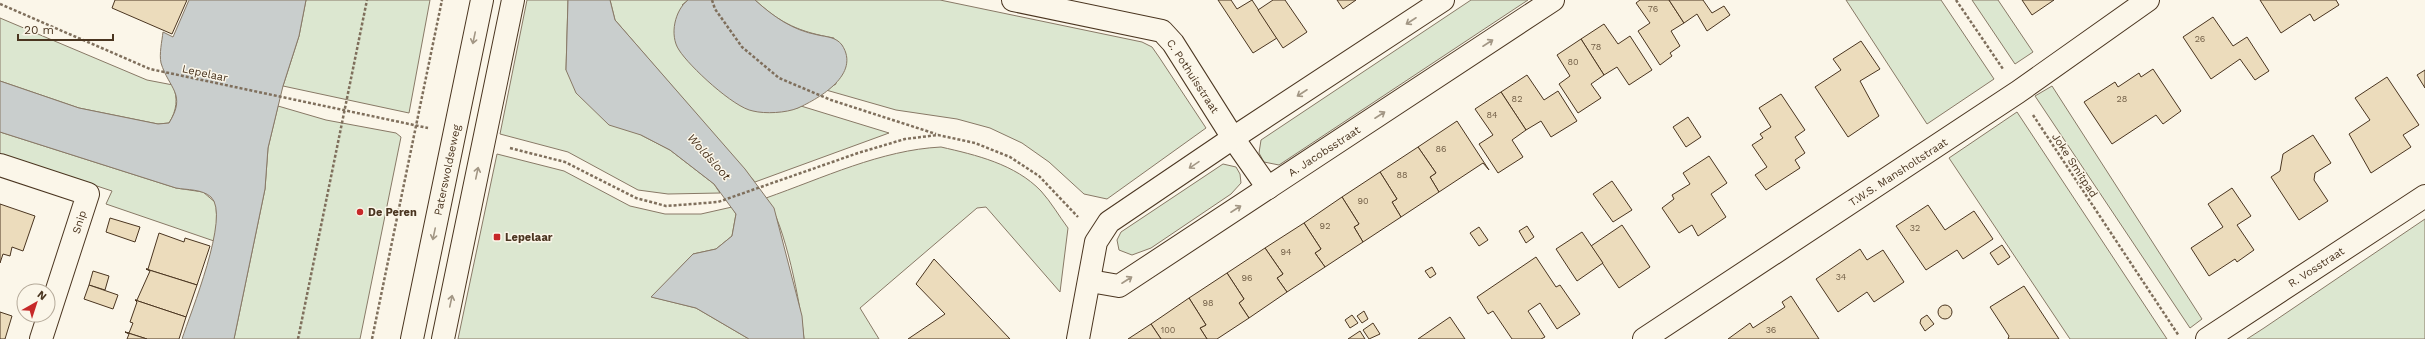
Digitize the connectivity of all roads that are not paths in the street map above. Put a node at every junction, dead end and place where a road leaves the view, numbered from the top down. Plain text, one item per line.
1 (482, 0) edge
2 (513, 0) edge
3 (1013, 0) edge
4 (1443, 0) edge
5 (1553, 0) edge
6 (2148, 0) edge
7 (1233, 138) junction
8 (0, 165) edge
9 (1268, 188) junction
10 (2425, 196) edge
11 (1090, 282) junction
12 (41, 339) edge
13 (412, 339) edge
14 (443, 339) edge
15 (1078, 339) edge
16 (1644, 339) edge
17 (2207, 339) edge

1 -> 13 street, Paterswoldseweg
14 -> 2 street
3 - 7 street, C. Pothuisstraat
4 -> 7 street
9 -> 5 street, A. Jacobsstraat
6 - 16 street, T.W.S. Mansholtstraat
7 - 9 street, C. Pothuisstraat
7 -> 11 street
8 - 12 street, Snip
11 -> 9 street, A. Jacobsstraat
10 - 17 street, R. Vosstraat
11 - 15 street

